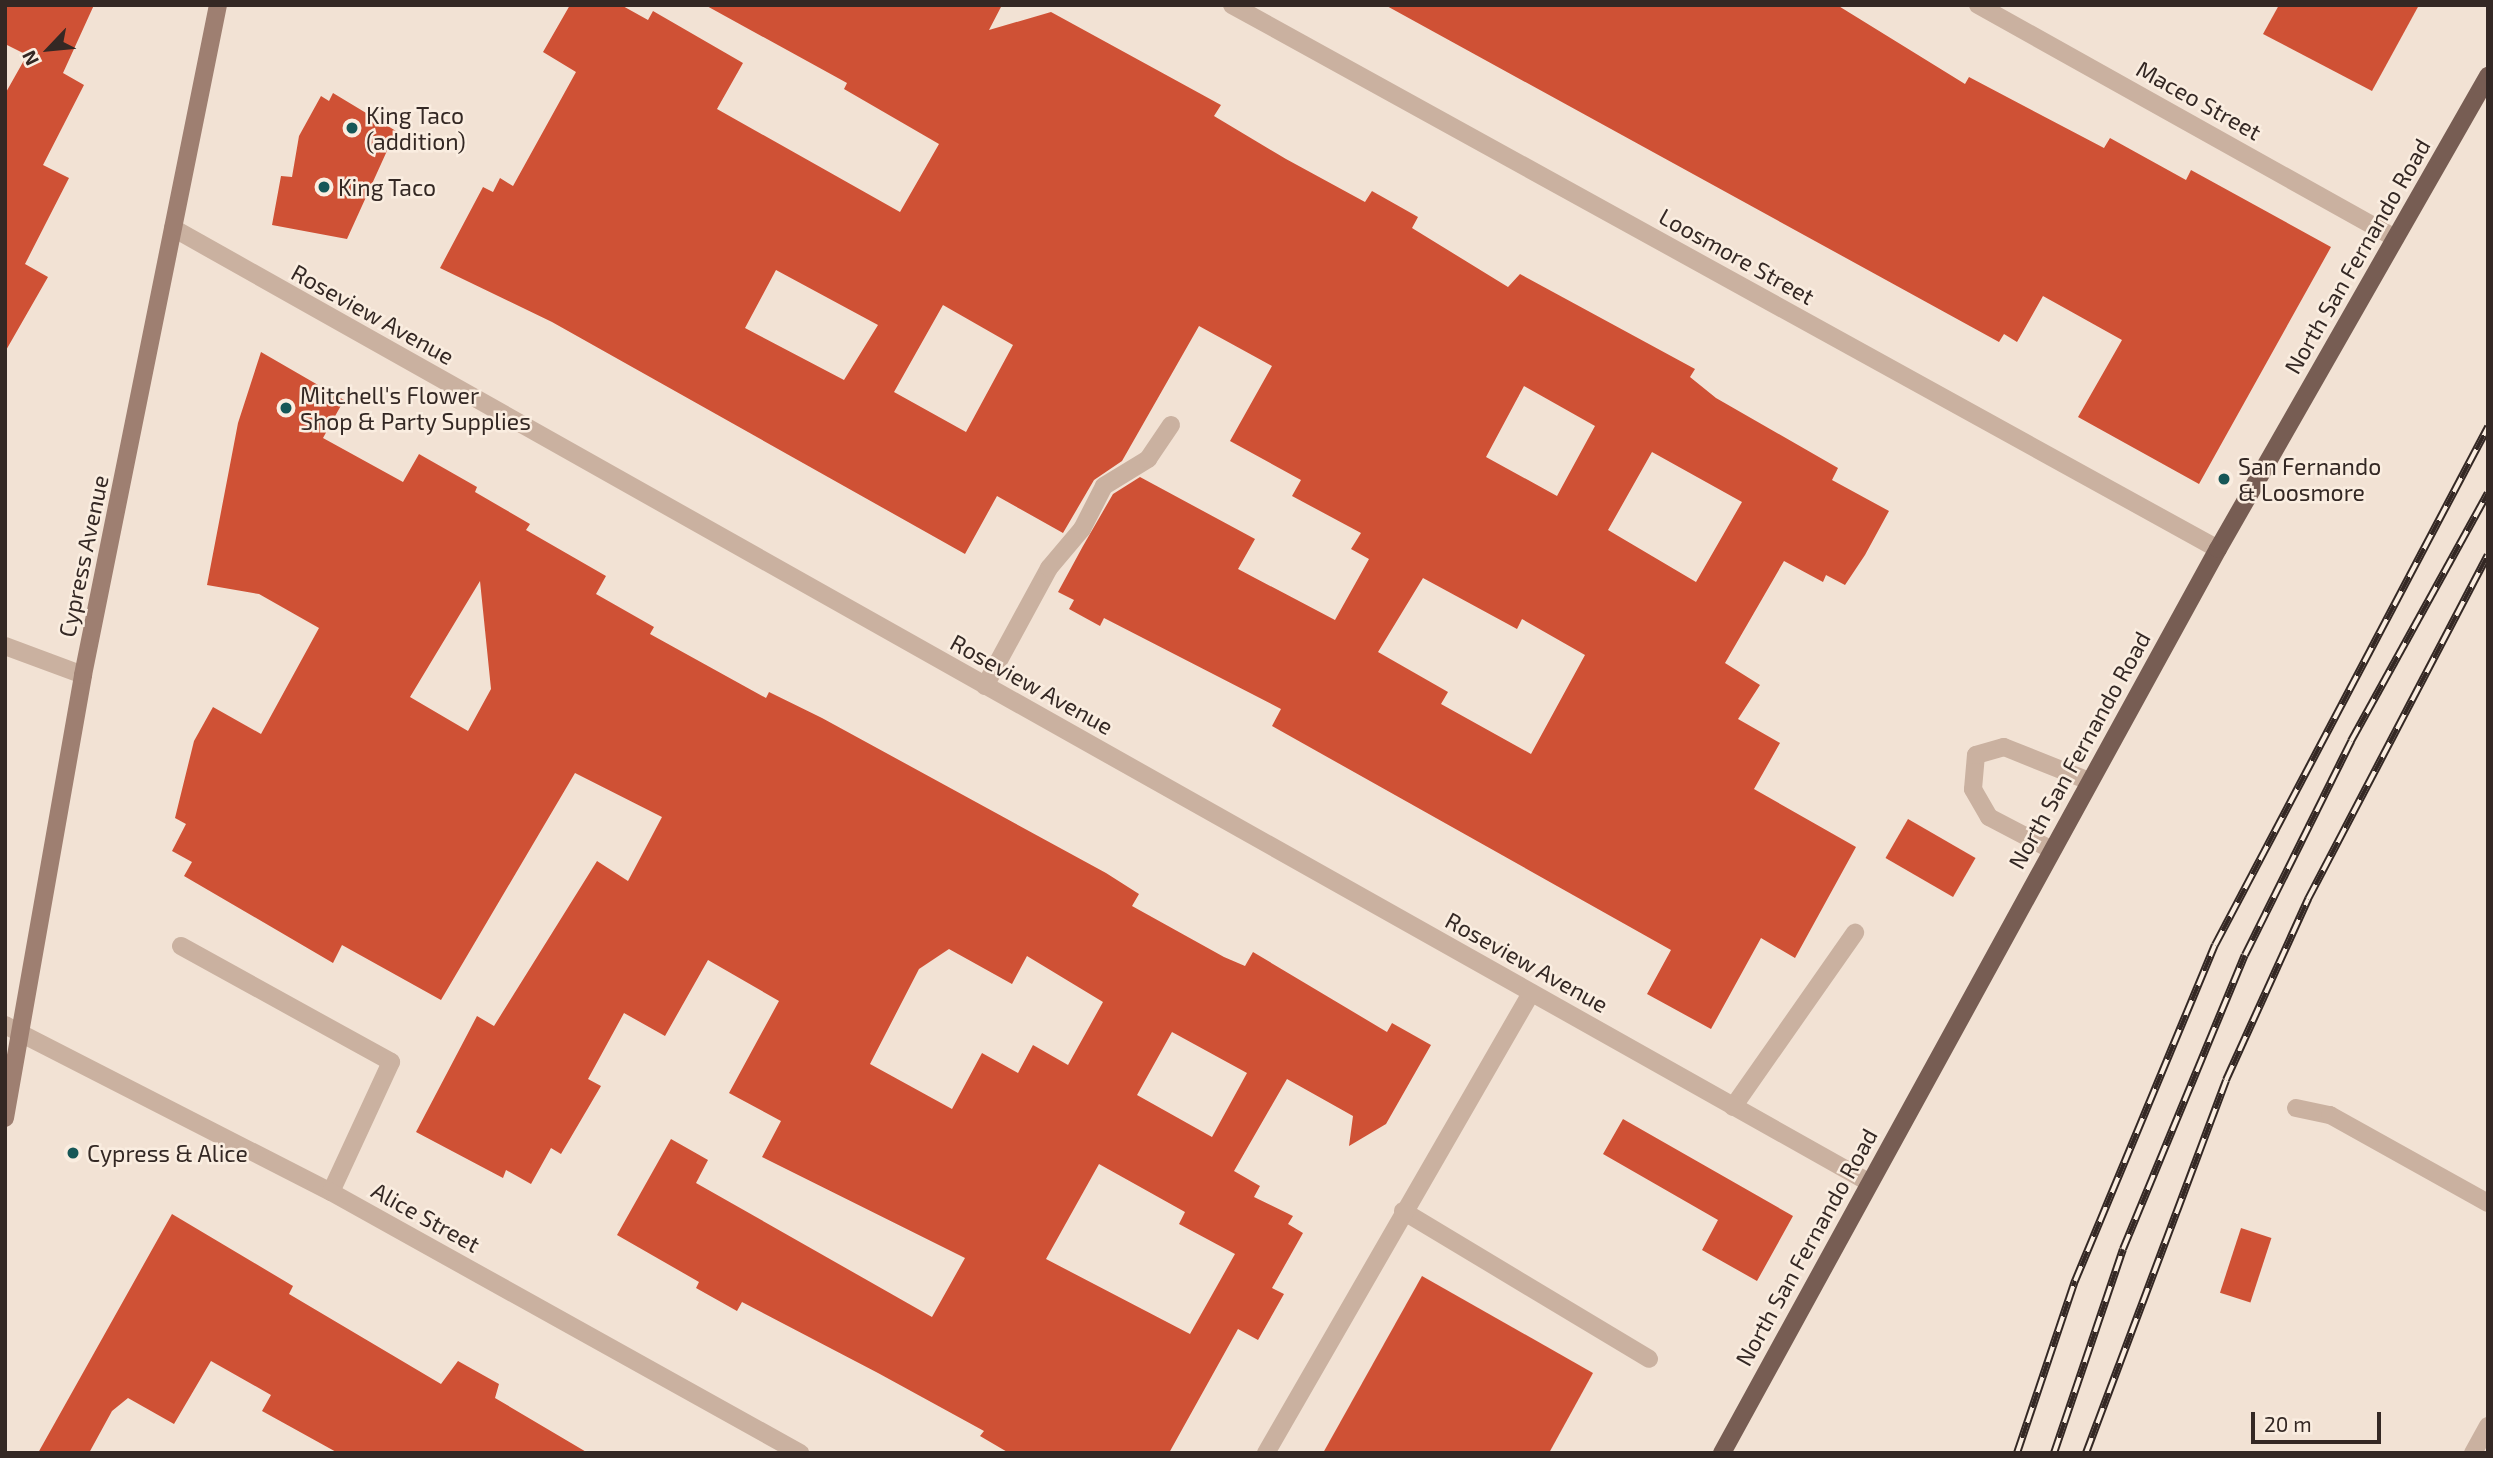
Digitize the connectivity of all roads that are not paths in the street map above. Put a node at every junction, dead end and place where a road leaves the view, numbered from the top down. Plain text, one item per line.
1 (218, 5) edge
2 (1233, 5) edge
3 (1978, 5) edge
4 (2488, 76) edge
5 (173, 228) junction
6 (2395, 238) junction
7 (1171, 425) dead end
8 (2217, 549) junction
9 (5, 646) edge
10 (83, 675) junction
11 (985, 686) junction
12 (2089, 781) junction
13 (2052, 850) junction
14 (1855, 933) dead end
15 (181, 946) dead end
16 (1531, 993) junction
17 (5, 1025) edge
18 (22, 1034) junction
19 (1733, 1107) junction
20 (2296, 1108) dead end
21 (5, 1118) edge
22 (1868, 1182) junction
23 (331, 1192) junction
24 (2488, 1203) edge
25 (1403, 1212) junction
26 (1649, 1359) dead end
27 (2488, 1426) edge
28 (800, 1453) edge
29 (1266, 1453) edge
30 (1722, 1453) edge
31 (2473, 1453) edge

1 - 5 street, Cypress Avenue
2 - 8 street, Loosmore Street
3 - 6 street, Maceo Street
4 - 6 main road, North San Fernando Road
5 - 10 street, Cypress Avenue
5 - 11 street, Roseview Avenue
6 - 8 main road, North San Fernando Road
7 - 11 street
8 - 12 main road, North San Fernando Road
9 - 10 street
10 - 18 street, Cypress Avenue
11 - 16 street, Roseview Avenue
12 - 13 main road, North San Fernando Road
12 - 13 street
13 - 22 main road, North San Fernando Road
14 - 19 street
15 - 23 street
16 - 19 street, Roseview Avenue
16 - 25 street
17 - 18 street, Alice Street
18 - 21 street, Cypress Avenue
18 - 23 street, Alice Street
19 - 22 street, Roseview Avenue
20 - 24 street
22 - 30 main road, North San Fernando Road
23 - 28 street, Alice Street
25 - 26 street
25 - 29 street
27 - 31 street

